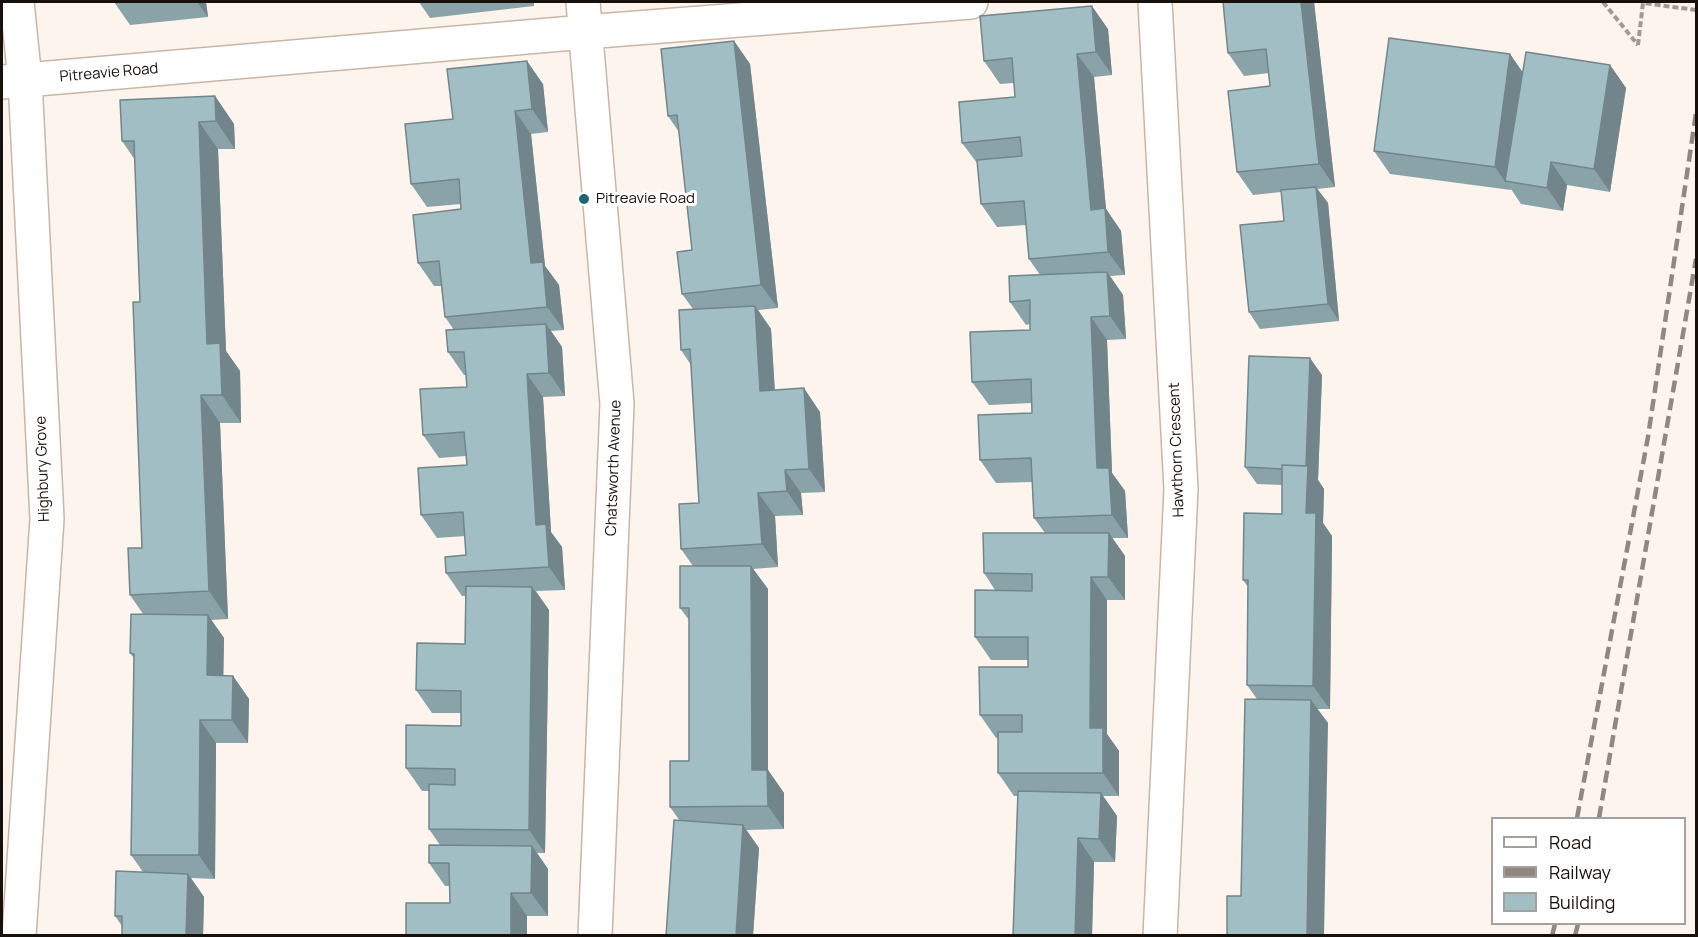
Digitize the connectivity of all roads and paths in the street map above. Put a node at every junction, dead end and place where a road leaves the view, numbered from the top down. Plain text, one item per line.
1 (17, 2) edge
2 (971, 2) edge
3 (1155, 2) edge
4 (1603, 2) edge
5 (1696, 10) edge
6 (584, 17) edge
7 (13, 81) edge
8 (19, 936) edge
9 (595, 936) edge
10 (1160, 936) edge

1 - 7 street, Highbury Grove
2 - 6 street, Pitreavie Road
3 - 10 street, Hawthorn Crescent
4 - 5 path
6 - 7 street, Pitreavie Road
6 - 9 street, Chatsworth Avenue
7 - 8 street, Highbury Grove

